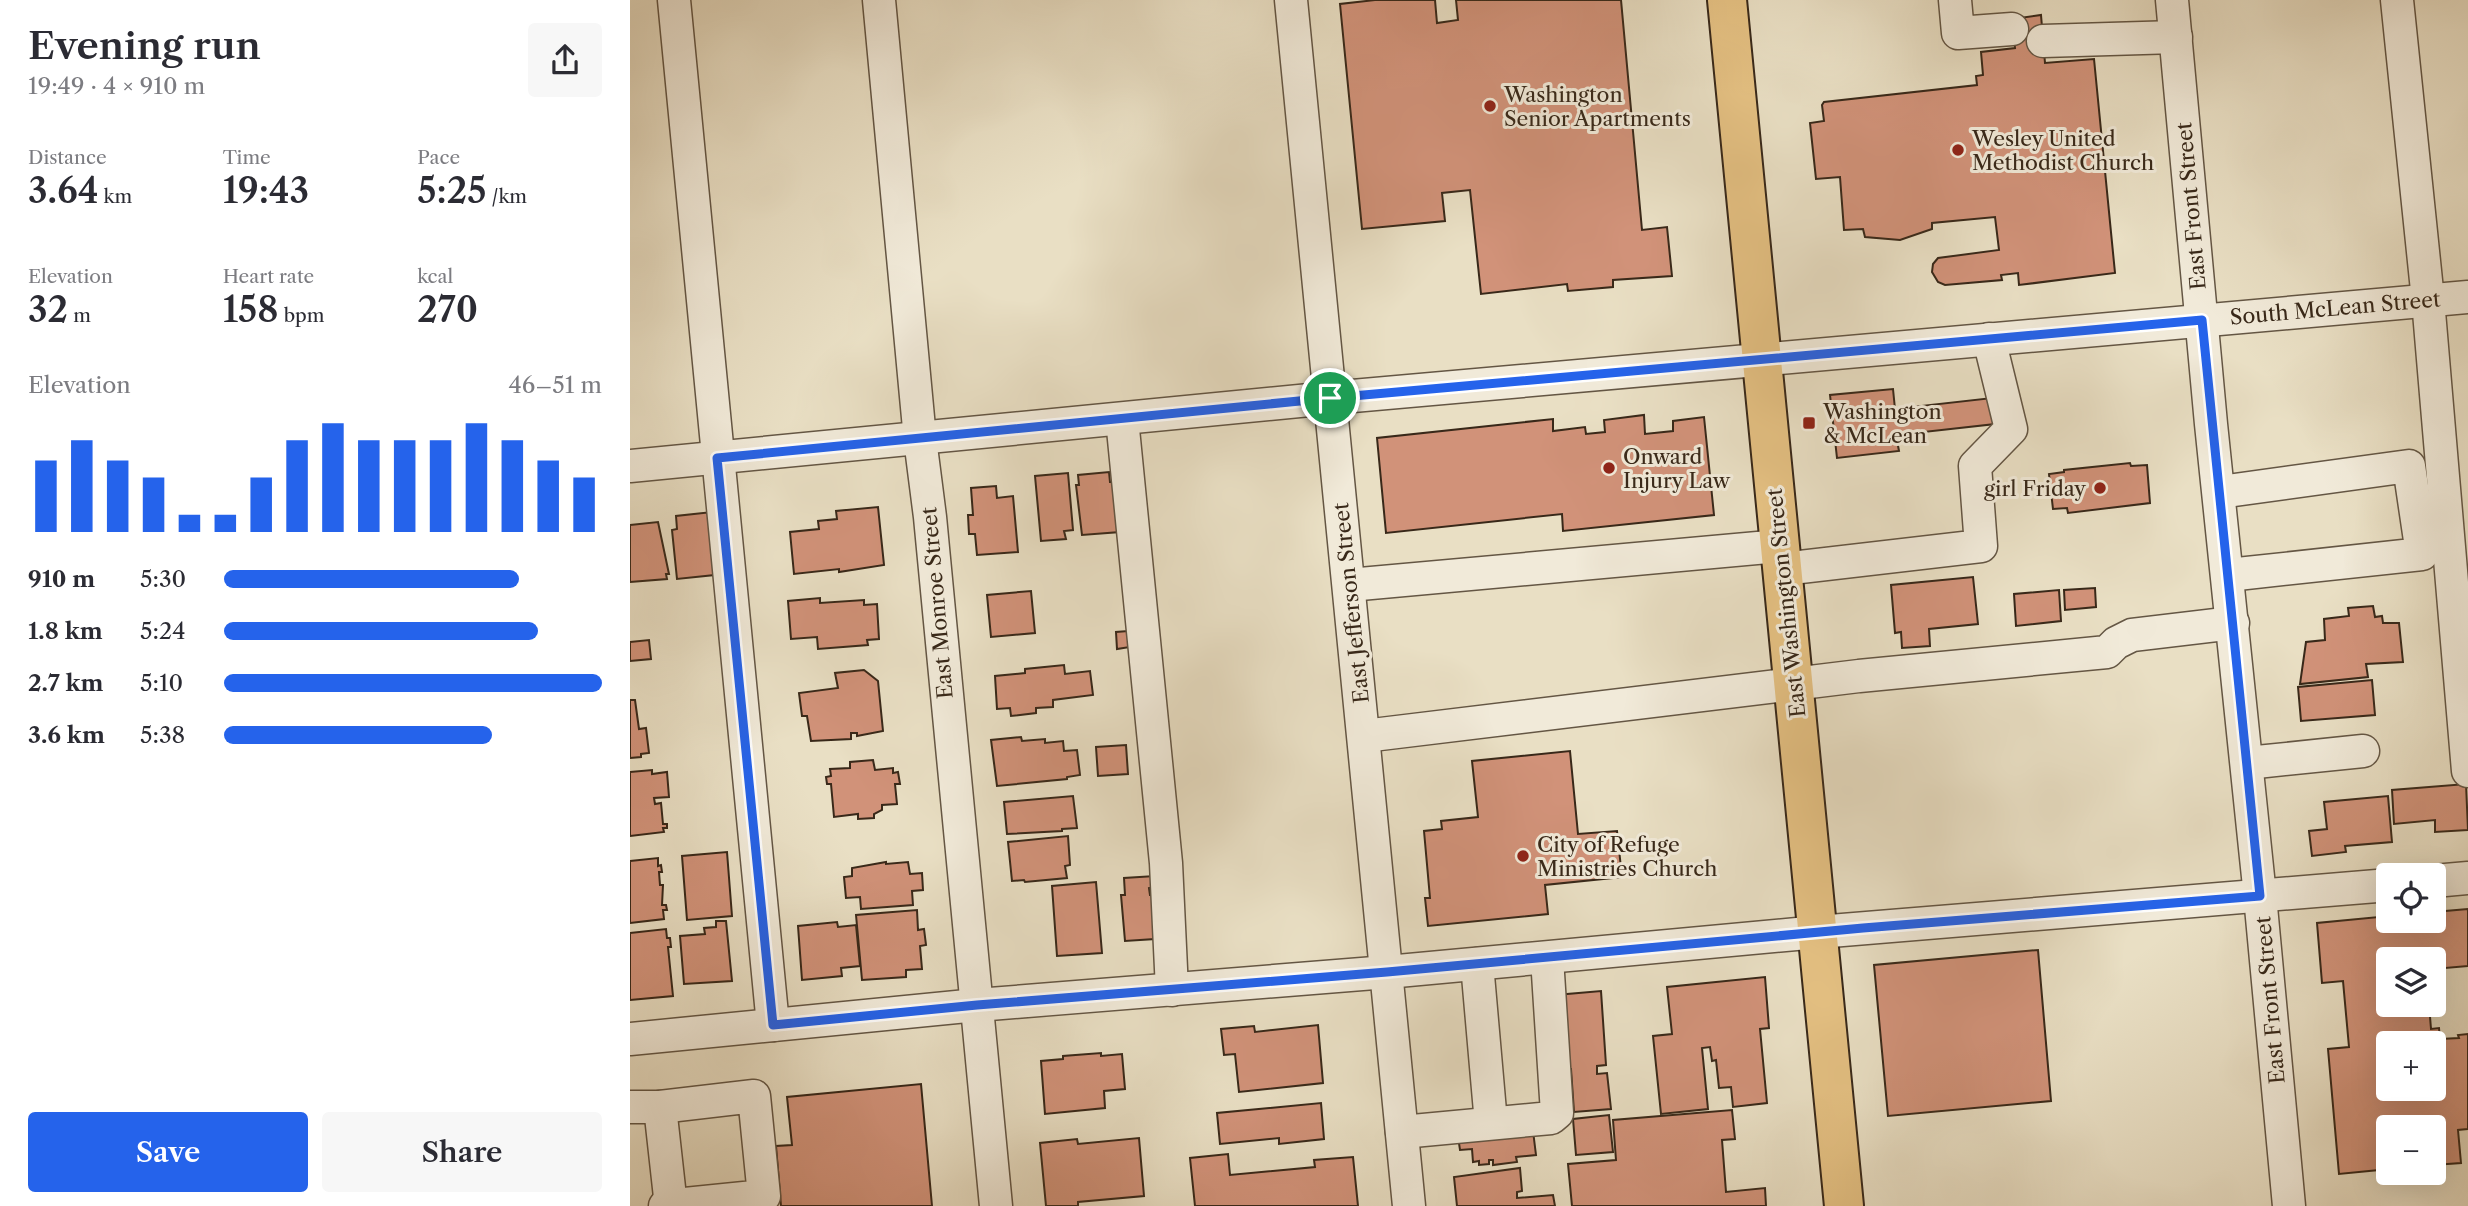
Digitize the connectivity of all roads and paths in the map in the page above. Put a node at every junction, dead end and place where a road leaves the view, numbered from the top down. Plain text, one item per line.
1 (674, 0) edge
2 (879, 0) edge
3 (1291, 0) edge
4 (1727, 0) edge
5 (1955, 0) edge
6 (2172, 0) edge
7 (2398, 0) edge
8 (2012, 29) dead end
9 (2176, 37) junction
10 (2043, 41) dead end
11 (2468, 296) edge
12 (2428, 300) junction
13 (2202, 320) junction
14 (1989, 339) junction
15 (1762, 359) junction
16 (1330, 398) junction
17 (1122, 419) junction
18 (920, 439) junction
19 (717, 458) junction
20 (630, 466) edge
21 (2220, 492) junction
22 (2457, 506) edge
23 (1782, 558) junction
24 (2228, 575) junction
25 (1349, 585) junction
26 (2233, 623) junction
27 (1794, 684) junction
28 (1364, 736) junction
29 (2363, 751) dead end
30 (2247, 763) junction
31 (2468, 771) edge
32 (2468, 878) edge
33 (2446, 880) edge
34 (2376, 886) edge
35 (2260, 896) junction
36 (1818, 932) junction
37 (1547, 958) junction
38 (1477, 964) junction
39 (1387, 972) junction
40 (1172, 989) junction
41 (977, 1005) junction
42 (773, 1025) junction
43 (630, 1039) edge
44 (645, 1107) edge
45 (1491, 1124) junction
46 (1402, 1132) junction
47 (765, 1201) edge
48 (665, 1206) edge
49 (671, 1206) edge
50 (996, 1206) edge
51 (1409, 1206) edge
52 (1844, 1206) edge
53 (2289, 1206) edge

1 - 19 street
2 - 18 street, East Monroe Street
3 - 16 street, East Jefferson Street
4 - 15 main road, East Washington Street
5 - 8 street
6 - 9 street, East Front Street
7 - 12 street
9 - 10 street
9 - 13 street, East Front Street
11 - 12 street, South McLean Street
12 - 13 street, South McLean Street
12 - 22 street
13 - 14 street, South McLean Street
13 - 21 street, East Front Street
14 - 15 street, South McLean Street
14 - 23 street
15 - 16 street, South McLean Street
15 - 23 main road, East Washington Street
16 - 17 street, South McLean Street
16 - 25 street, East Jefferson Street
17 - 18 street, South McLean Street
17 - 40 street
18 - 19 street, South McLean Street
18 - 41 street, East Monroe Street
19 - 20 street, South McLean Street
19 - 42 street
21 - 24 street, East Front Street
21 - 24 street
22 - 31 street
23 - 25 street
23 - 27 main road, East Washington Street
24 - 26 street, East Front Street
25 - 28 street, East Jefferson Street
26 - 27 street
26 - 30 street, East Front Street
27 - 28 street
27 - 36 main road, East Washington Street
28 - 39 street, East Jefferson Street
29 - 30 street
30 - 35 street, East Front Street
32 - 33 street
34 - 35 street
35 - 36 street
35 - 53 street, East Front Street
36 - 37 street
36 - 52 main road, East Washington Street
37 - 38 street
37 - 45 street
38 - 39 street
38 - 45 street
39 - 40 street
39 - 46 street, East Jefferson Street
40 - 41 street
41 - 42 street
41 - 50 street, East Monroe Street
42 - 43 street
44 - 47 street
44 - 49 street
45 - 46 street
46 - 51 street, East Jefferson Street
47 - 49 street
48 - 49 street

